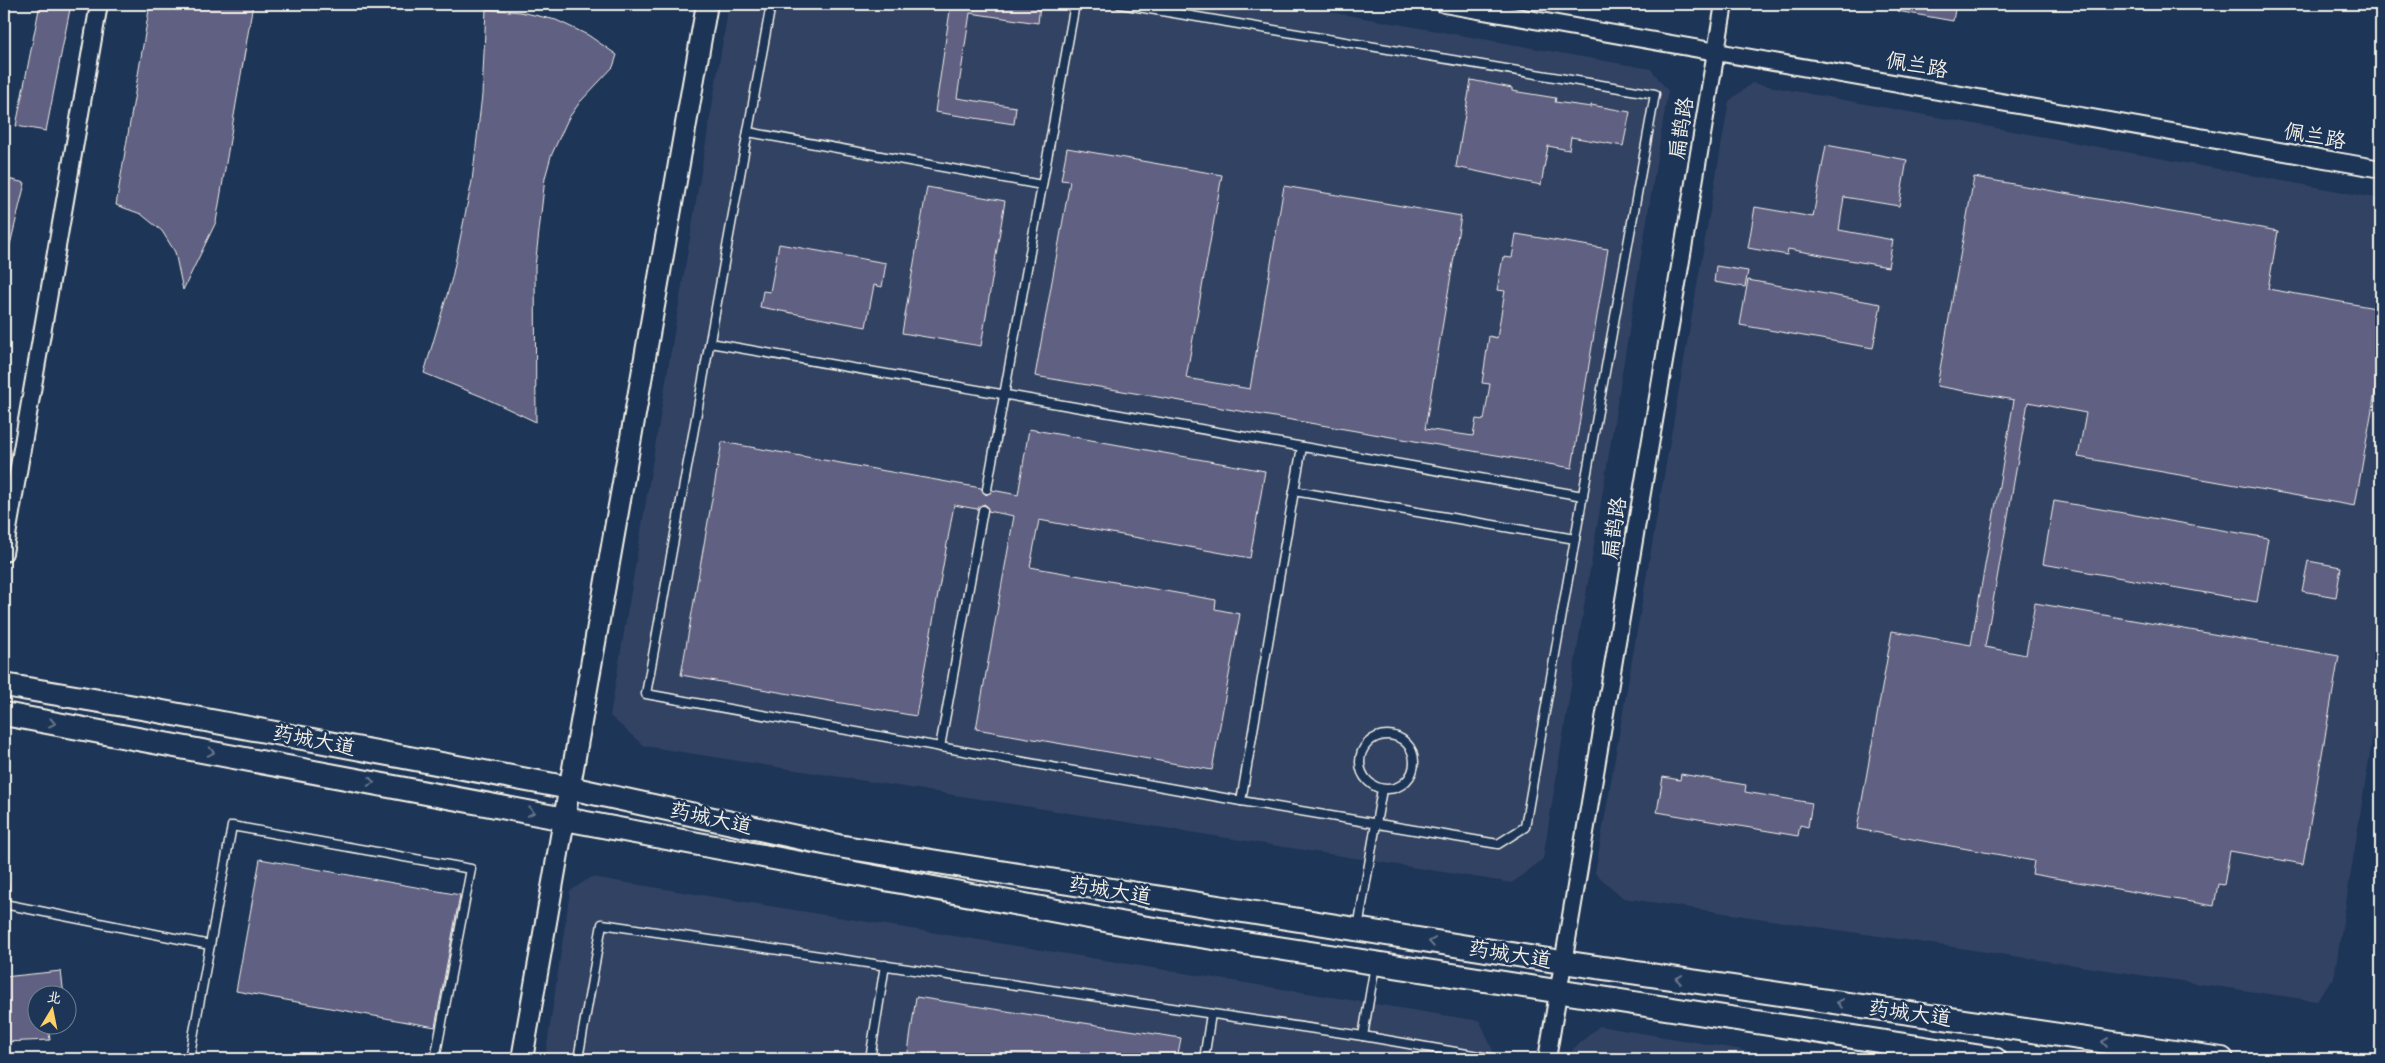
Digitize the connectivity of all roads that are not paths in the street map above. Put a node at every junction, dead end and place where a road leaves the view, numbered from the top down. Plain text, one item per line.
1 (99, 4) edge
2 (707, 4) edge
3 (771, 4) edge
4 (1075, 4) edge
5 (1120, 4) edge
6 (1444, 4) edge
7 (1724, 4) edge
8 (1715, 50) junction
9 (748, 132) junction
10 (2381, 169) edge
11 (1042, 185) junction
12 (710, 343) junction
13 (1004, 395) junction
14 (1302, 447) junction
15 (987, 489) dead end
16 (1294, 490) junction
17 (1583, 496) junction
18 (983, 510) dead end
19 (1575, 539) junction
20 (4, 553) edge
21 (4, 685) edge
22 (4, 714) edge
23 (940, 747) junction
24 (570, 788) junction
25 (1382, 789) junction
26 (1241, 801) junction
27 (564, 818) junction
28 (1376, 822) junction
29 (4, 886) edge
30 (4, 905) edge
31 (1358, 930) junction
32 (210, 945) junction
33 (1563, 962) junction
34 (1376, 963) junction
35 (885, 965) junction
36 (1559, 992) junction
37 (1211, 1014) junction
38 (1363, 1036) junction
39 (1486, 1058) edge
40 (189, 1059) edge
41 (435, 1059) edge
42 (522, 1059) edge
43 (578, 1059) edge
44 (870, 1059) edge
45 (1204, 1059) edge
46 (1496, 1059) edge
47 (1547, 1059) edge
48 (1995, 1059) edge
49 (2222, 1059) edge

1 - 20 street
2 - 24 street
3 - 9 lane
4 - 11 lane
5 - 17 lane
6 - 8 street, 佩兰路
7 - 8 street, 扁鹊路
8 - 10 street, 佩兰路
8 - 33 street, 扁鹊路
9 - 11 lane
9 - 12 lane
11 - 13 lane
12 - 13 lane
12 - 23 lane
13 - 14 lane
13 - 15 lane
14 - 16 lane
14 - 17 lane
16 - 19 lane
16 - 26 lane
17 - 19 lane
18 - 23 lane
19 - 28 lane
21 - 24 main road, 药城大道
22 -> 27 main road, 药城大道
23 - 26 lane
24 - 27 street
24 - 31 main road, 药城大道
25 - 25 lane
25 - 28 lane
26 - 28 lane
27 - 34 main road, 药城大道
27 - 42 street
28 - 31 lane
29 - 30 lane
30 - 32 lane
33 -> 31 main road, 药城大道
32 - 40 lane
32 - 41 lane
33 - 36 street, 扁鹊路
49 -> 33 main road, 药城大道
34 - 36 main road, 药城大道
34 - 38 lane
35 - 37 lane
35 - 43 lane
35 - 44 lane
36 - 47 street, 扁鹊路
36 - 48 main road, 药城大道
37 - 38 lane
37 - 45 lane
38 - 39 lane
39 - 46 lane

